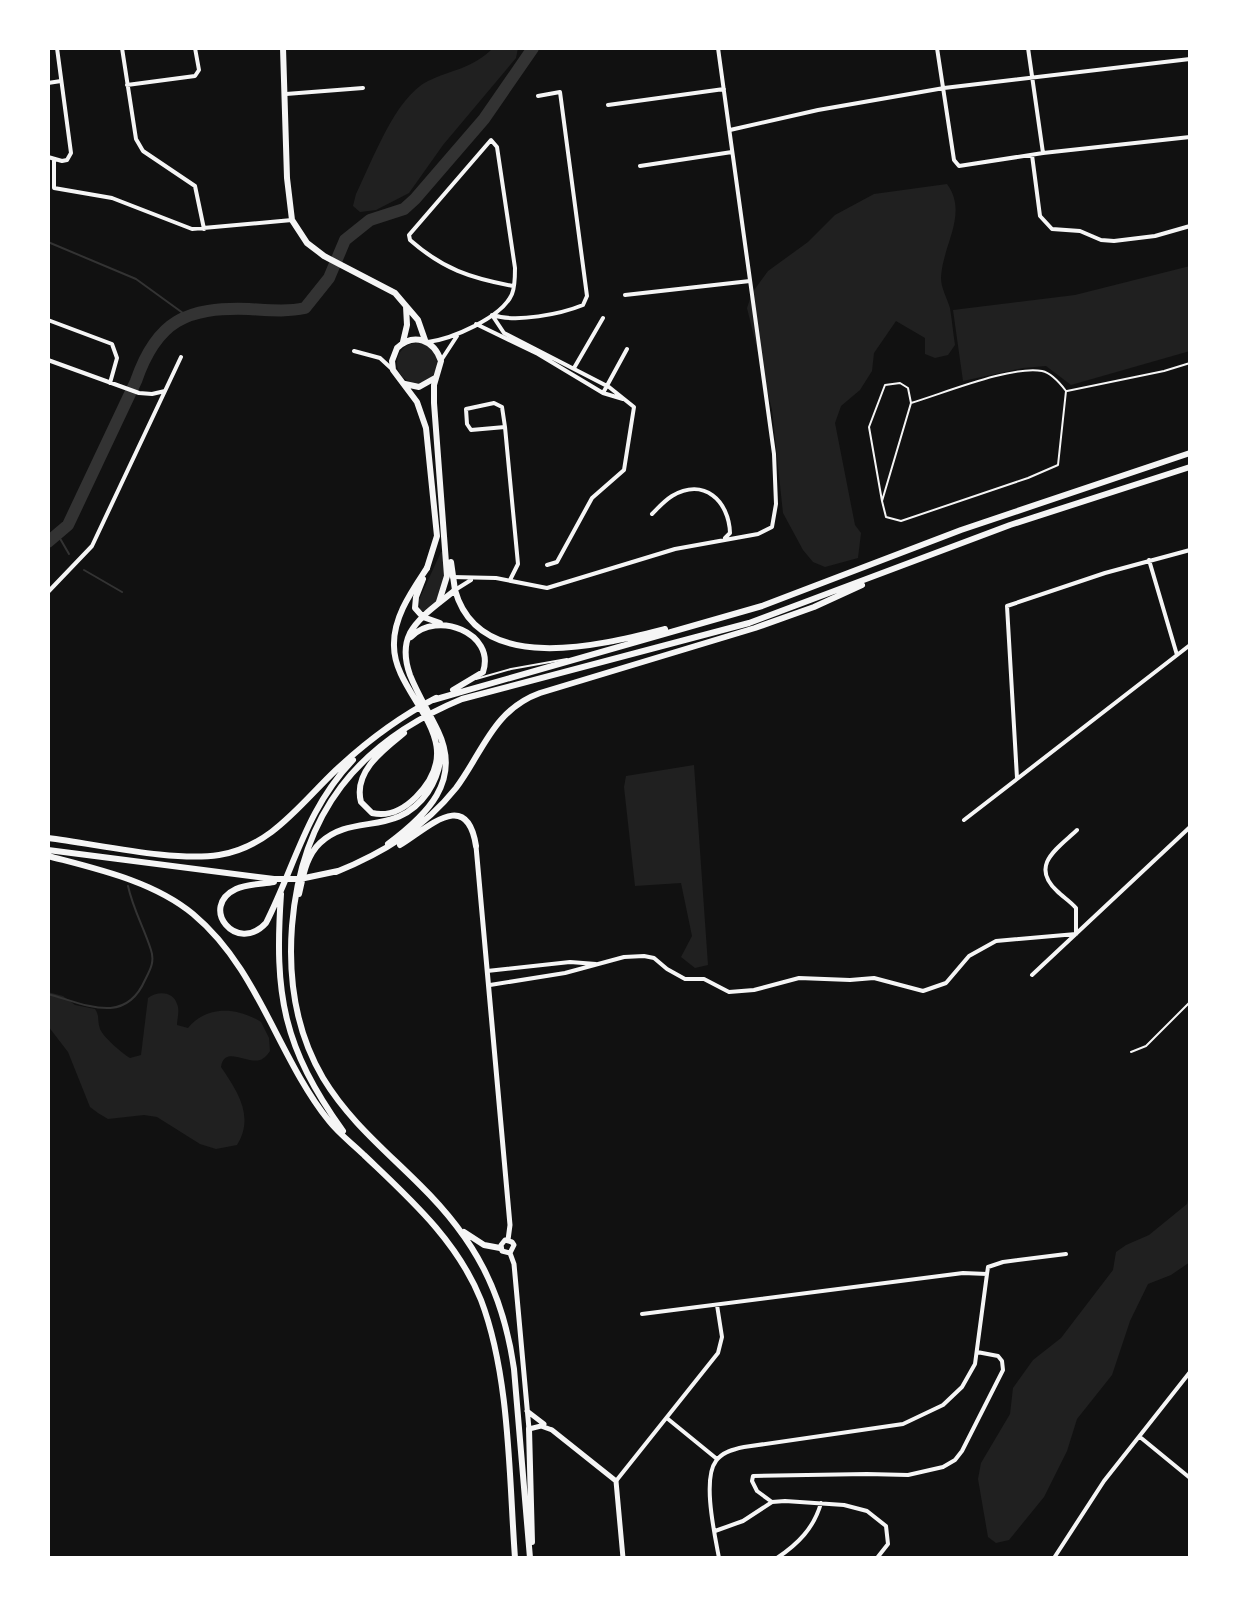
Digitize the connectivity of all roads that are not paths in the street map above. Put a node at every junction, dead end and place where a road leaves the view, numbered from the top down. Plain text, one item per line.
1 (57, 48) edge
2 (122, 48) edge
3 (195, 48) edge
4 (283, 48) edge
5 (718, 48) edge
6 (937, 48) edge
7 (1028, 48) edge
8 (1190, 59) edge
9 (1032, 78) junction
10 (62, 81) junction
11 (48, 83) edge
12 (127, 85) junction
13 (363, 88) dead end
14 (944, 88) junction
15 (724, 89) junction
16 (286, 94) junction
17 (538, 96) dead end
18 (608, 105) dead end
19 (730, 130) junction
20 (1190, 137) edge
21 (733, 152) junction
22 (1043, 153) junction
23 (1032, 155) junction
24 (51, 158) edge
25 (640, 166) dead end
26 (292, 220) junction
27 (1190, 226) edge
28 (204, 229) junction
29 (750, 280) junction
30 (513, 286) junction
31 (625, 295) dead end
32 (406, 306) junction
33 (492, 315) junction
34 (603, 318) dead end
35 (48, 320) edge
36 (476, 324) junction
37 (458, 335) junction
38 (427, 341) junction
39 (403, 342) junction
40 (627, 349) dead end
41 (354, 351) dead end
42 (181, 357) dead end
43 (441, 361) junction
44 (49, 362) edge
45 (1190, 363) edge
46 (393, 370) junction
47 (572, 371) junction
48 (437, 376) junction
49 (110, 383) junction
50 (405, 384) junction
51 (606, 386) junction
52 (167, 390) junction
53 (1066, 391) junction
54 (603, 393) junction
55 (630, 401) junction
56 (911, 403) junction
57 (505, 427) junction
58 (1190, 452) edge
59 (1190, 468) edge
60 (882, 501) junction
61 (444, 508) junction
62 (652, 514) dead end
63 (723, 539) junction
64 (1190, 550) edge
65 (1149, 560) junction
66 (547, 565) dead end
67 (427, 568) junction
68 (893, 569) junction
69 (452, 577) junction
70 (477, 578) junction
71 (510, 580) junction
72 (455, 590) junction
73 (48, 592) edge
74 (436, 607) junction
75 (423, 617) junction
76 (710, 621) junction
77 (451, 626) junction
78 (407, 643) junction
79 (1190, 645) edge
80 (1177, 655) junction
81 (588, 656) junction
82 (474, 680) junction
83 (433, 700) junction
84 (418, 720) junction
85 (439, 734) junction
86 (374, 738) junction
87 (1017, 778) junction
88 (964, 820) dead end
89 (1190, 827) edge
90 (1077, 830) dead end
91 (48, 838) edge
92 (476, 846) joint
93 (48, 853) edge
94 (336, 872) junction
95 (301, 875) junction
96 (290, 879) junction
97 (282, 890) junction
98 (1076, 934) junction
99 (602, 964) junction
100 (487, 971) junction
101 (1032, 975) dead end
102 (490, 985) junction
103 (1190, 1002) edge
104 (1131, 1052) dead end
105 (348, 1139) junction
106 (461, 1230) junction
107 (508, 1240) junction
108 (500, 1248) junction
109 (510, 1253) junction
110 (1066, 1254) dead end
111 (987, 1274) junction
112 (717, 1305) junction
113 (642, 1314) dead end
114 (977, 1352) junction
115 (1190, 1372) edge
116 (527, 1411) junction
117 (668, 1419) junction
118 (529, 1429) junction
119 (552, 1430) junction
120 (1140, 1437) junction
121 (717, 1459) junction
122 (1190, 1478) edge
123 (616, 1481) junction
124 (772, 1502) junction
125 (821, 1503) junction
126 (715, 1531) junction
127 (515, 1558) edge
128 (531, 1558) edge
129 (623, 1558) edge
130 (719, 1558) edge
131 (777, 1558) edge
132 (877, 1558) edge
133 (1054, 1558) edge

1 - 10 street
2 - 12 street
3 - 12 street
4 - 16 main road
5 - 15 street
6 - 14 street
7 - 9 street
8 - 9 street
9 - 14 street
9 - 22 street
10 - 11 street
10 - 24 street
12 - 28 street
13 - 16 street
14 - 19 street
14 - 23 street
15 - 18 street
15 - 19 street
16 - 26 main road
17 - 33 street
19 - 21 street
20 - 22 street
21 - 25 street
21 - 29 street
22 - 23 street
23 - 27 street
24 - 28 street
26 - 28 street
26 - 32 main road
29 - 31 street
29 - 63 street
30 - 30 street
30 - 33 street
32 - 38 main road
32 - 39 main road
33 - 36 street
33 - 47 street
34 - 47 street
35 - 49 street
36 - 37 street
36 - 47 street
37 - 38 street
37 - 43 street
38 - 39 main road
38 - 43 main road
39 - 46 main road
40 - 51 street
41 - 46 street
42 - 52 street
43 - 48 main road
44 - 49 street
45 - 53 lane
46 - 50 main road
47 - 51 street
47 - 54 street
48 - 50 main road
48 - 61 main road
49 - 52 street
50 - 67 main road
51 - 54 street
51 - 55 street
52 - 73 street
53 - 56 lane
53 - 60 lane
54 - 55 street
55 - 66 street
56 - 60 lane
56 - 60 lane
57 - 57 street
57 - 71 street
58 - 76 main road
59 - 68 main road
61 - 69 main road
61 - 74 main road
62 - 63 street
63 - 71 street
64 - 65 street
65 - 80 street
65 - 87 street
67 - 75 main road
67 - 84 main road
68 - 84 main road
68 - 94 main road
69 - 70 street
69 - 72 main road
70 - 71 street
70 - 72 street
72 - 74 main road
72 - 76 main road
74 - 75 main road
75 - 77 main road
75 - 78 main road
76 - 81 main road
77 - 78 main road
77 - 82 main road
78 - 85 main road
79 - 80 street
80 - 87 street
81 - 82 lane
81 - 83 main road
82 - 83 main road
83 - 86 main road
84 - 95 main road
85 - 94 main road
85 - 95 main road
86 - 91 main road
86 - 97 main road
87 - 88 street
89 - 98 street
90 - 98 street
92 - 94 main road
92 - 100 street
93 - 96 main road
93 - 105 main road
94 - 96 main road
95 - 106 main road
96 - 97 main road
97 - 105 main road
98 - 99 street
98 - 101 street
99 - 100 street
99 - 102 street
100 - 102 street
102 - 107 street
103 - 104 lane
105 - 127 main road
106 - 108 main road
106 - 128 main road
107 - 108 street
107 - 109 street
108 - 109 street
109 - 116 street
110 - 111 street
111 - 112 street
111 - 114 street
112 - 113 street
112 - 117 street
114 - 121 street
114 - 124 street
115 - 120 street
116 - 118 street
116 - 119 street
117 - 121 street
117 - 123 street
118 - 119 street
118 - 128 main road
119 - 123 street
120 - 122 street
120 - 133 street
121 - 126 street
123 - 129 street
124 - 125 street
124 - 126 street
125 - 131 street
125 - 132 street
126 - 130 street

